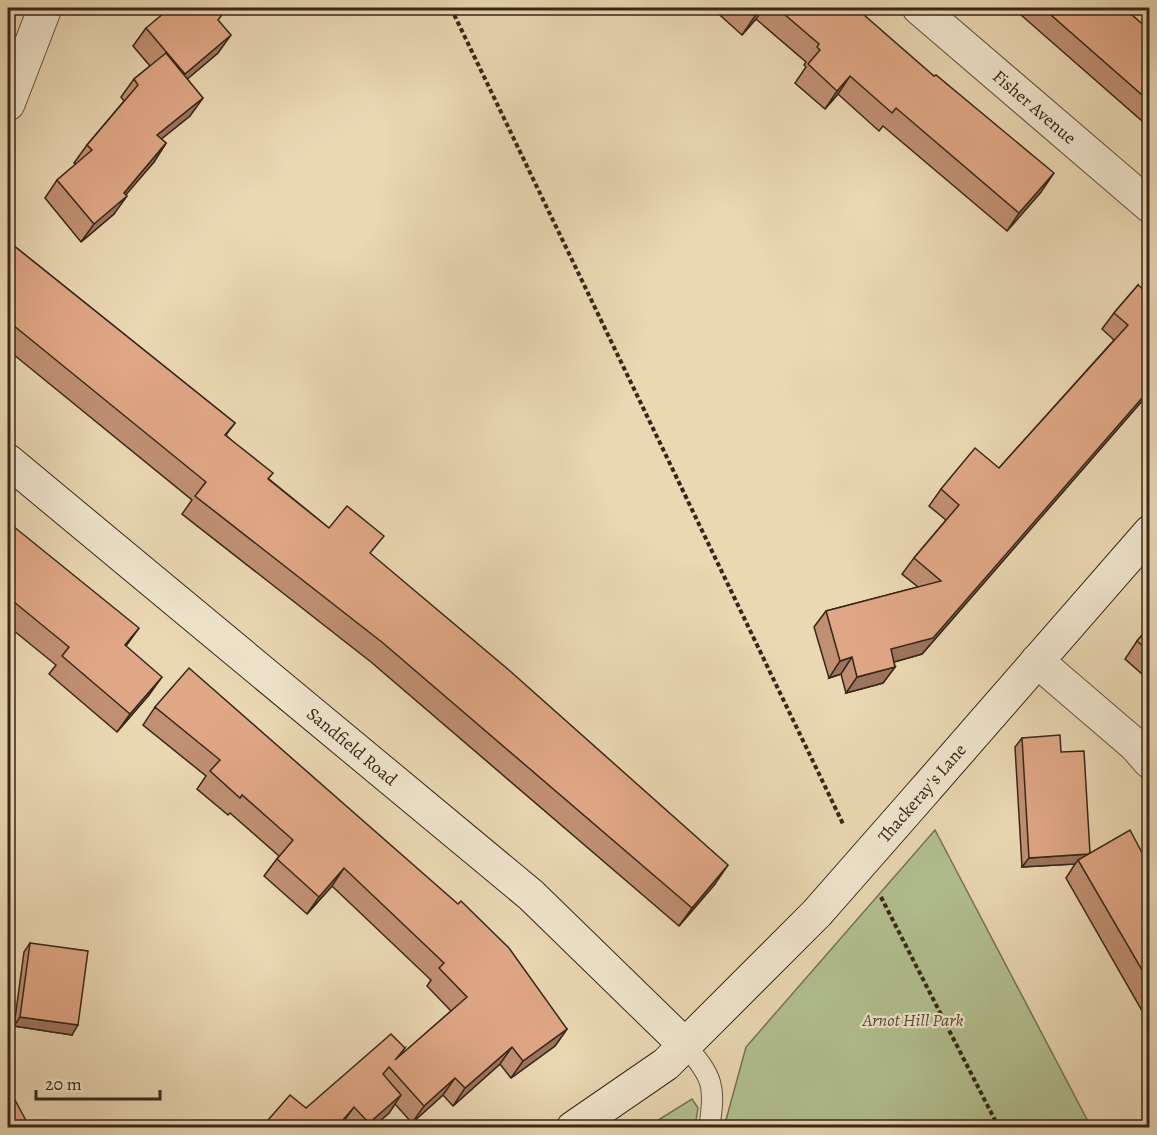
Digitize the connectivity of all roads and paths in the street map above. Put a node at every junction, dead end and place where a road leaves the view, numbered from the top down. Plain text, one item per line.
1 (45, 8) edge
2 (451, 8) edge
3 (919, 8) edge
4 (8, 104) edge
5 (1149, 206) edge
6 (8, 461) edge
7 (1149, 532) edge
8 (1037, 661) junction
9 (1149, 762) edge
10 (848, 833) dead end
11 (880, 896) dead end
12 (686, 1045) junction
13 (573, 1128) edge
14 (709, 1128) edge
15 (999, 1128) edge

1 - 4 street
2 - 10 path
3 - 5 street, Fisher Avenue
6 - 12 street, Sandfield Road
7 - 8 street, Thackeray's Lane
8 - 9 street
8 - 12 street, Thackeray's Lane, bridge
11 - 15 path
12 - 13 street, Thackeray's Lane
12 - 14 lane

